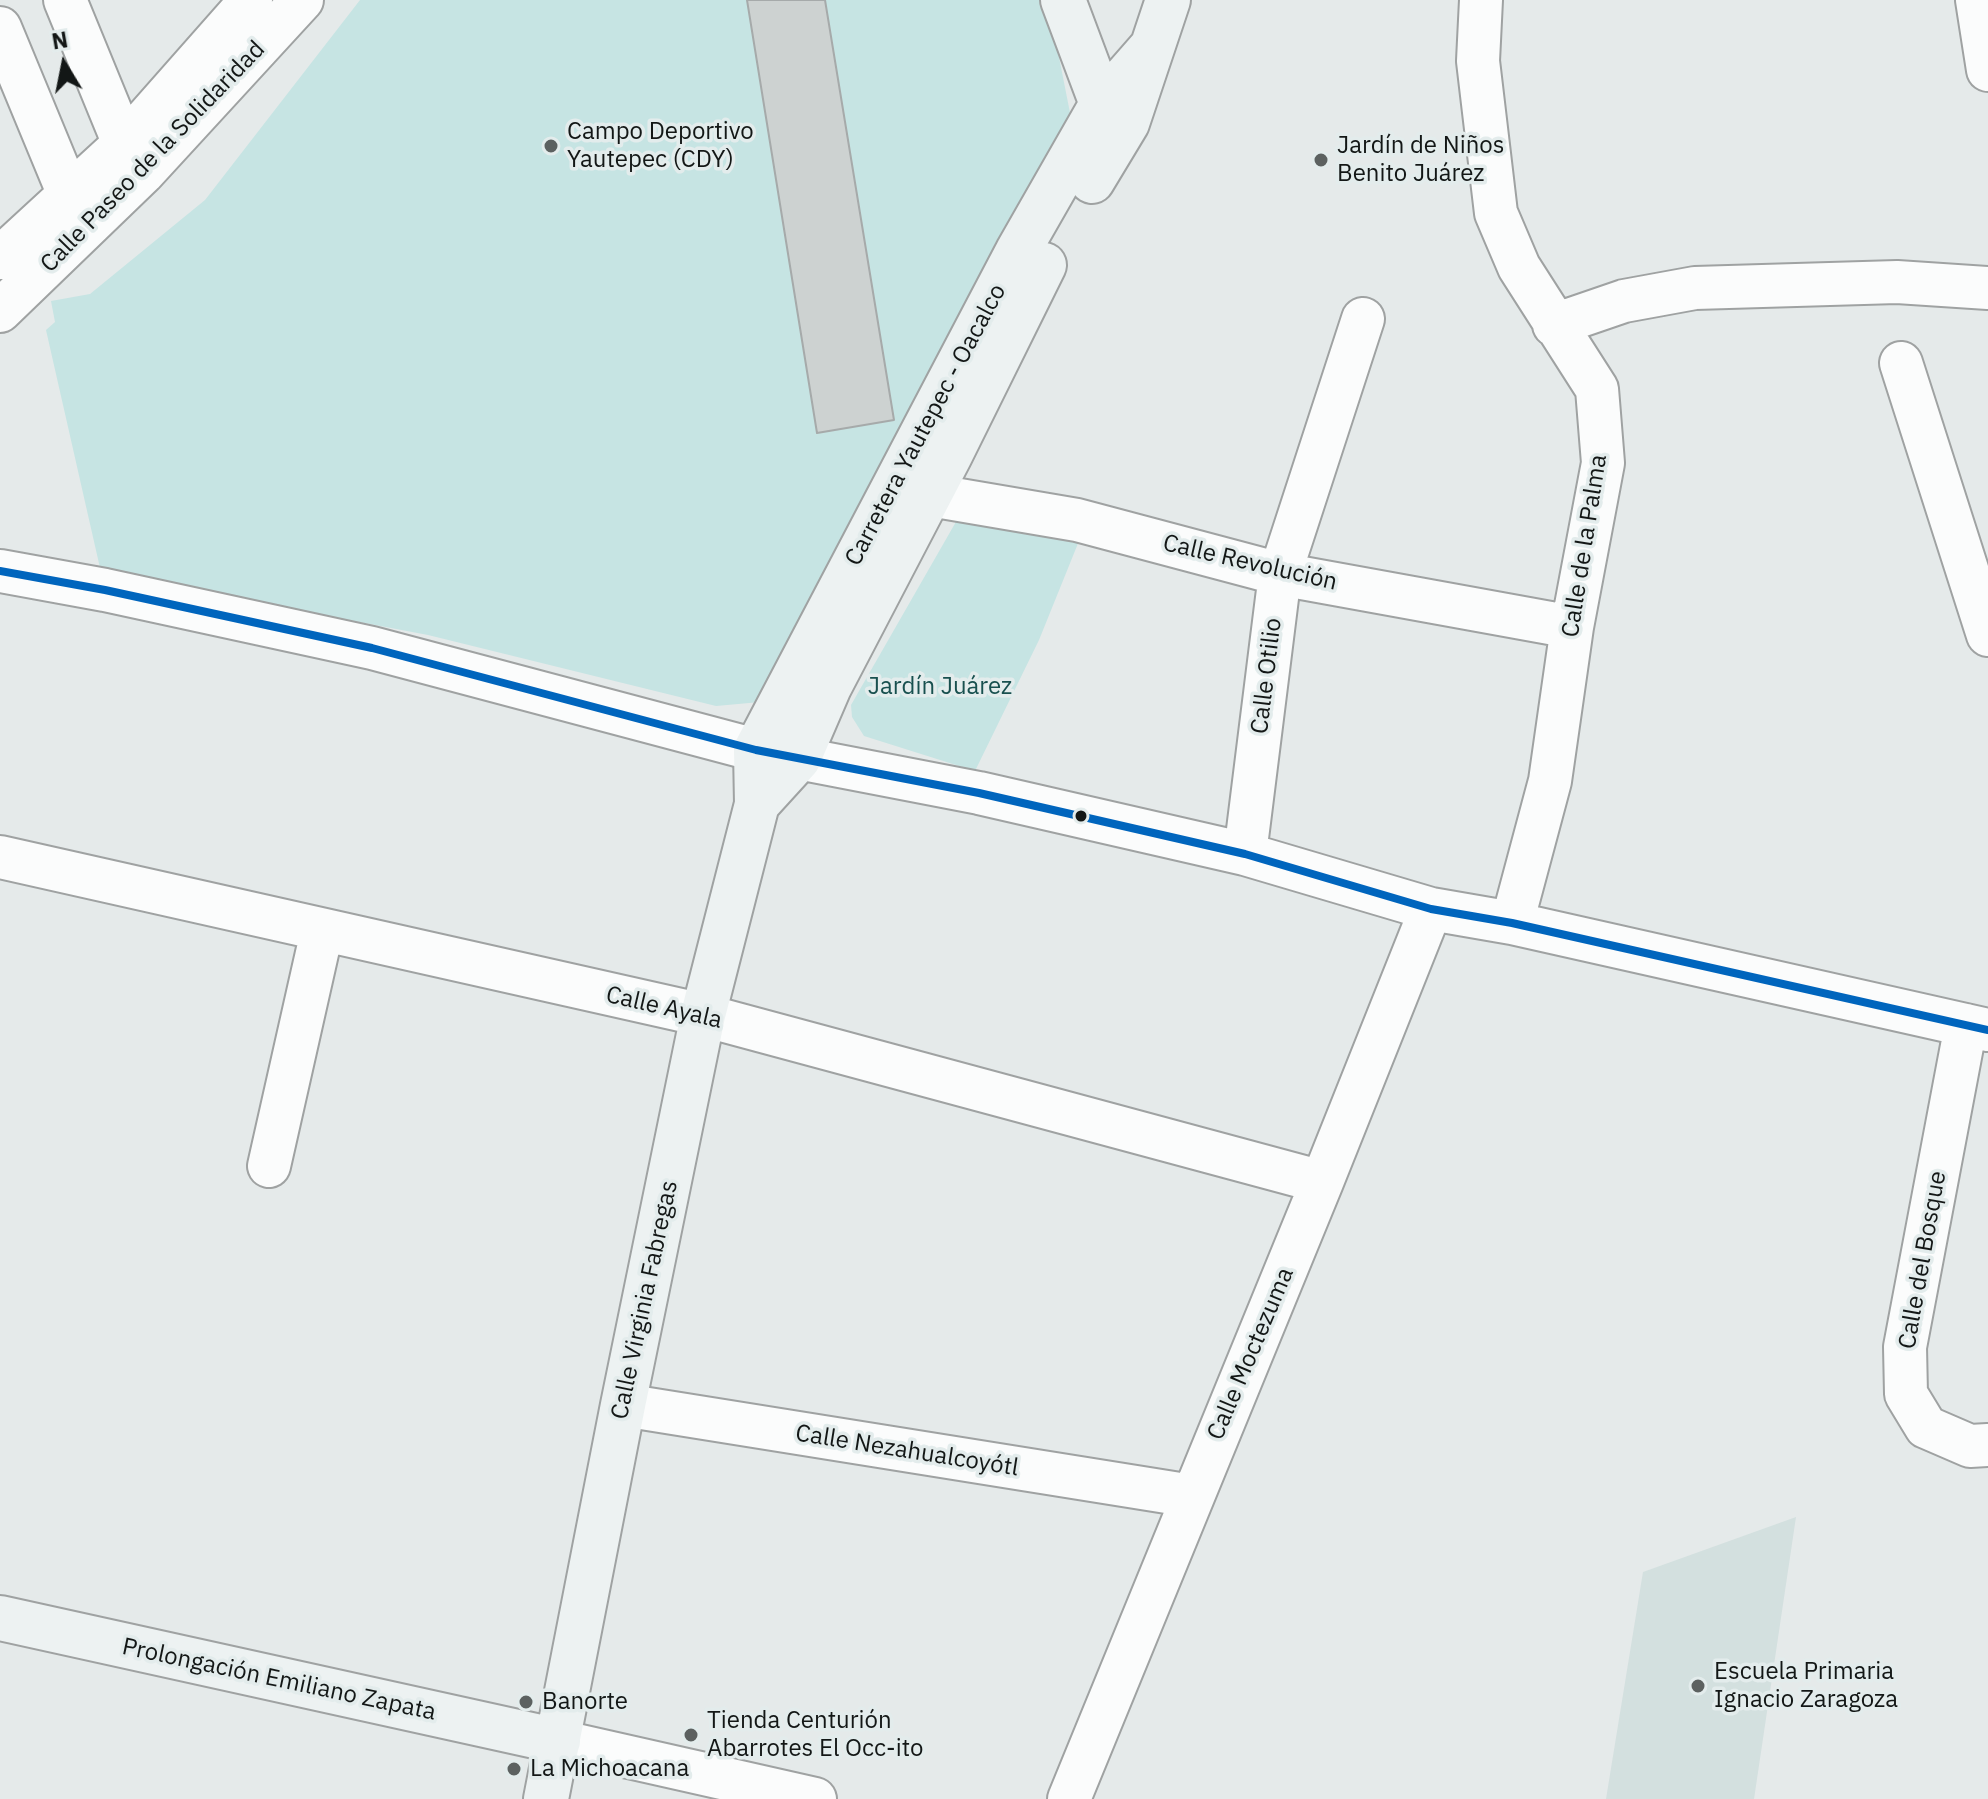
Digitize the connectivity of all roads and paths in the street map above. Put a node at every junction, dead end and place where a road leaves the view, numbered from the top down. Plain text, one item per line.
1 (65, 0) edge
2 (251, 0) edge
3 (302, 0) edge
4 (1063, 0) edge
5 (1168, 0) edge
6 (1481, 0) edge
7 (1977, 0) edge
8 (0, 28) edge
9 (1988, 70) edge
10 (1115, 114) junction
11 (133, 158) junction
12 (76, 213) junction
13 (0, 258) edge
14 (1988, 288) edge
15 (0, 311) edge
16 (1363, 319) dead end
17 (1554, 325) junction
18 (1901, 363) dead end
19 (930, 495) junction
20 (0, 571) edge
21 (1280, 574) junction
22 (1572, 627) junction
23 (1988, 635) edge
24 (777, 755) junction
25 (1245, 854) junction
26 (0, 857) edge
27 (1431, 909) junction
28 (1512, 923) junction
29 (322, 931) junction
30 (703, 1015) junction
31 (1977, 1027) edge
32 (269, 1166) dead end
33 (1322, 1182) junction
34 (623, 1405) junction
35 (1988, 1445) edge
36 (1192, 1496) junction
37 (0, 1618) edge
38 (558, 1741) junction
39 (546, 1799) edge
40 (815, 1799) edge
41 (1069, 1799) edge

1 - 11 street
2 - 11 street, Calle Paseo de la Solidaridad
3 - 11 street, Calle Paseo de la Solidaridad
4 - 10 main road
5 - 10 main road, Carretera Yautepec - Oacalco
6 - 17 street, Calle de la Palma
7 - 9 street
8 - 12 street
10 - 19 main road, Carretera Yautepec - Oacalco
10 - 24 main road, Carretera Yautepec - Oacalco
11 - 12 street, Calle Paseo de la Solidaridad
12 - 13 street, Calle Paseo de la Solidaridad
12 - 15 street, Calle Paseo de la Solidaridad
14 - 17 street
16 - 21 street, Calle Otilio
17 - 22 street, Calle de la Palma
18 - 23 street
19 - 21 street, Calle Revolución
19 - 24 main road, Carretera Yautepec - Oacalco
20 - 24 street
21 - 22 street, Calle Revolución
21 - 25 street, Calle Otilio
22 - 28 street, Calle de la Palma
24 - 25 street
24 - 30 main road, Calle Virginia Fabregas
25 - 27 street
26 - 29 street, Calle Ayala
27 - 28 street
27 - 33 street, Calle Moctezuma
28 - 31 street
29 - 30 street, Calle Ayala
29 - 32 street
30 - 33 street, Calle Ayala
30 - 34 main road, Calle Virginia Fabregas
31 - 35 street, Calle del Bosque
33 - 36 street, Calle Moctezuma
34 - 36 street, Calle Nezahualcoyótl
34 - 38 main road, Calle Virginia Fabregas
36 - 41 street, Calle Moctezuma
37 - 38 main road, Prolongación Emiliano Zapata
38 - 39 main road, Calle Virginia Fabregas
38 - 40 street

